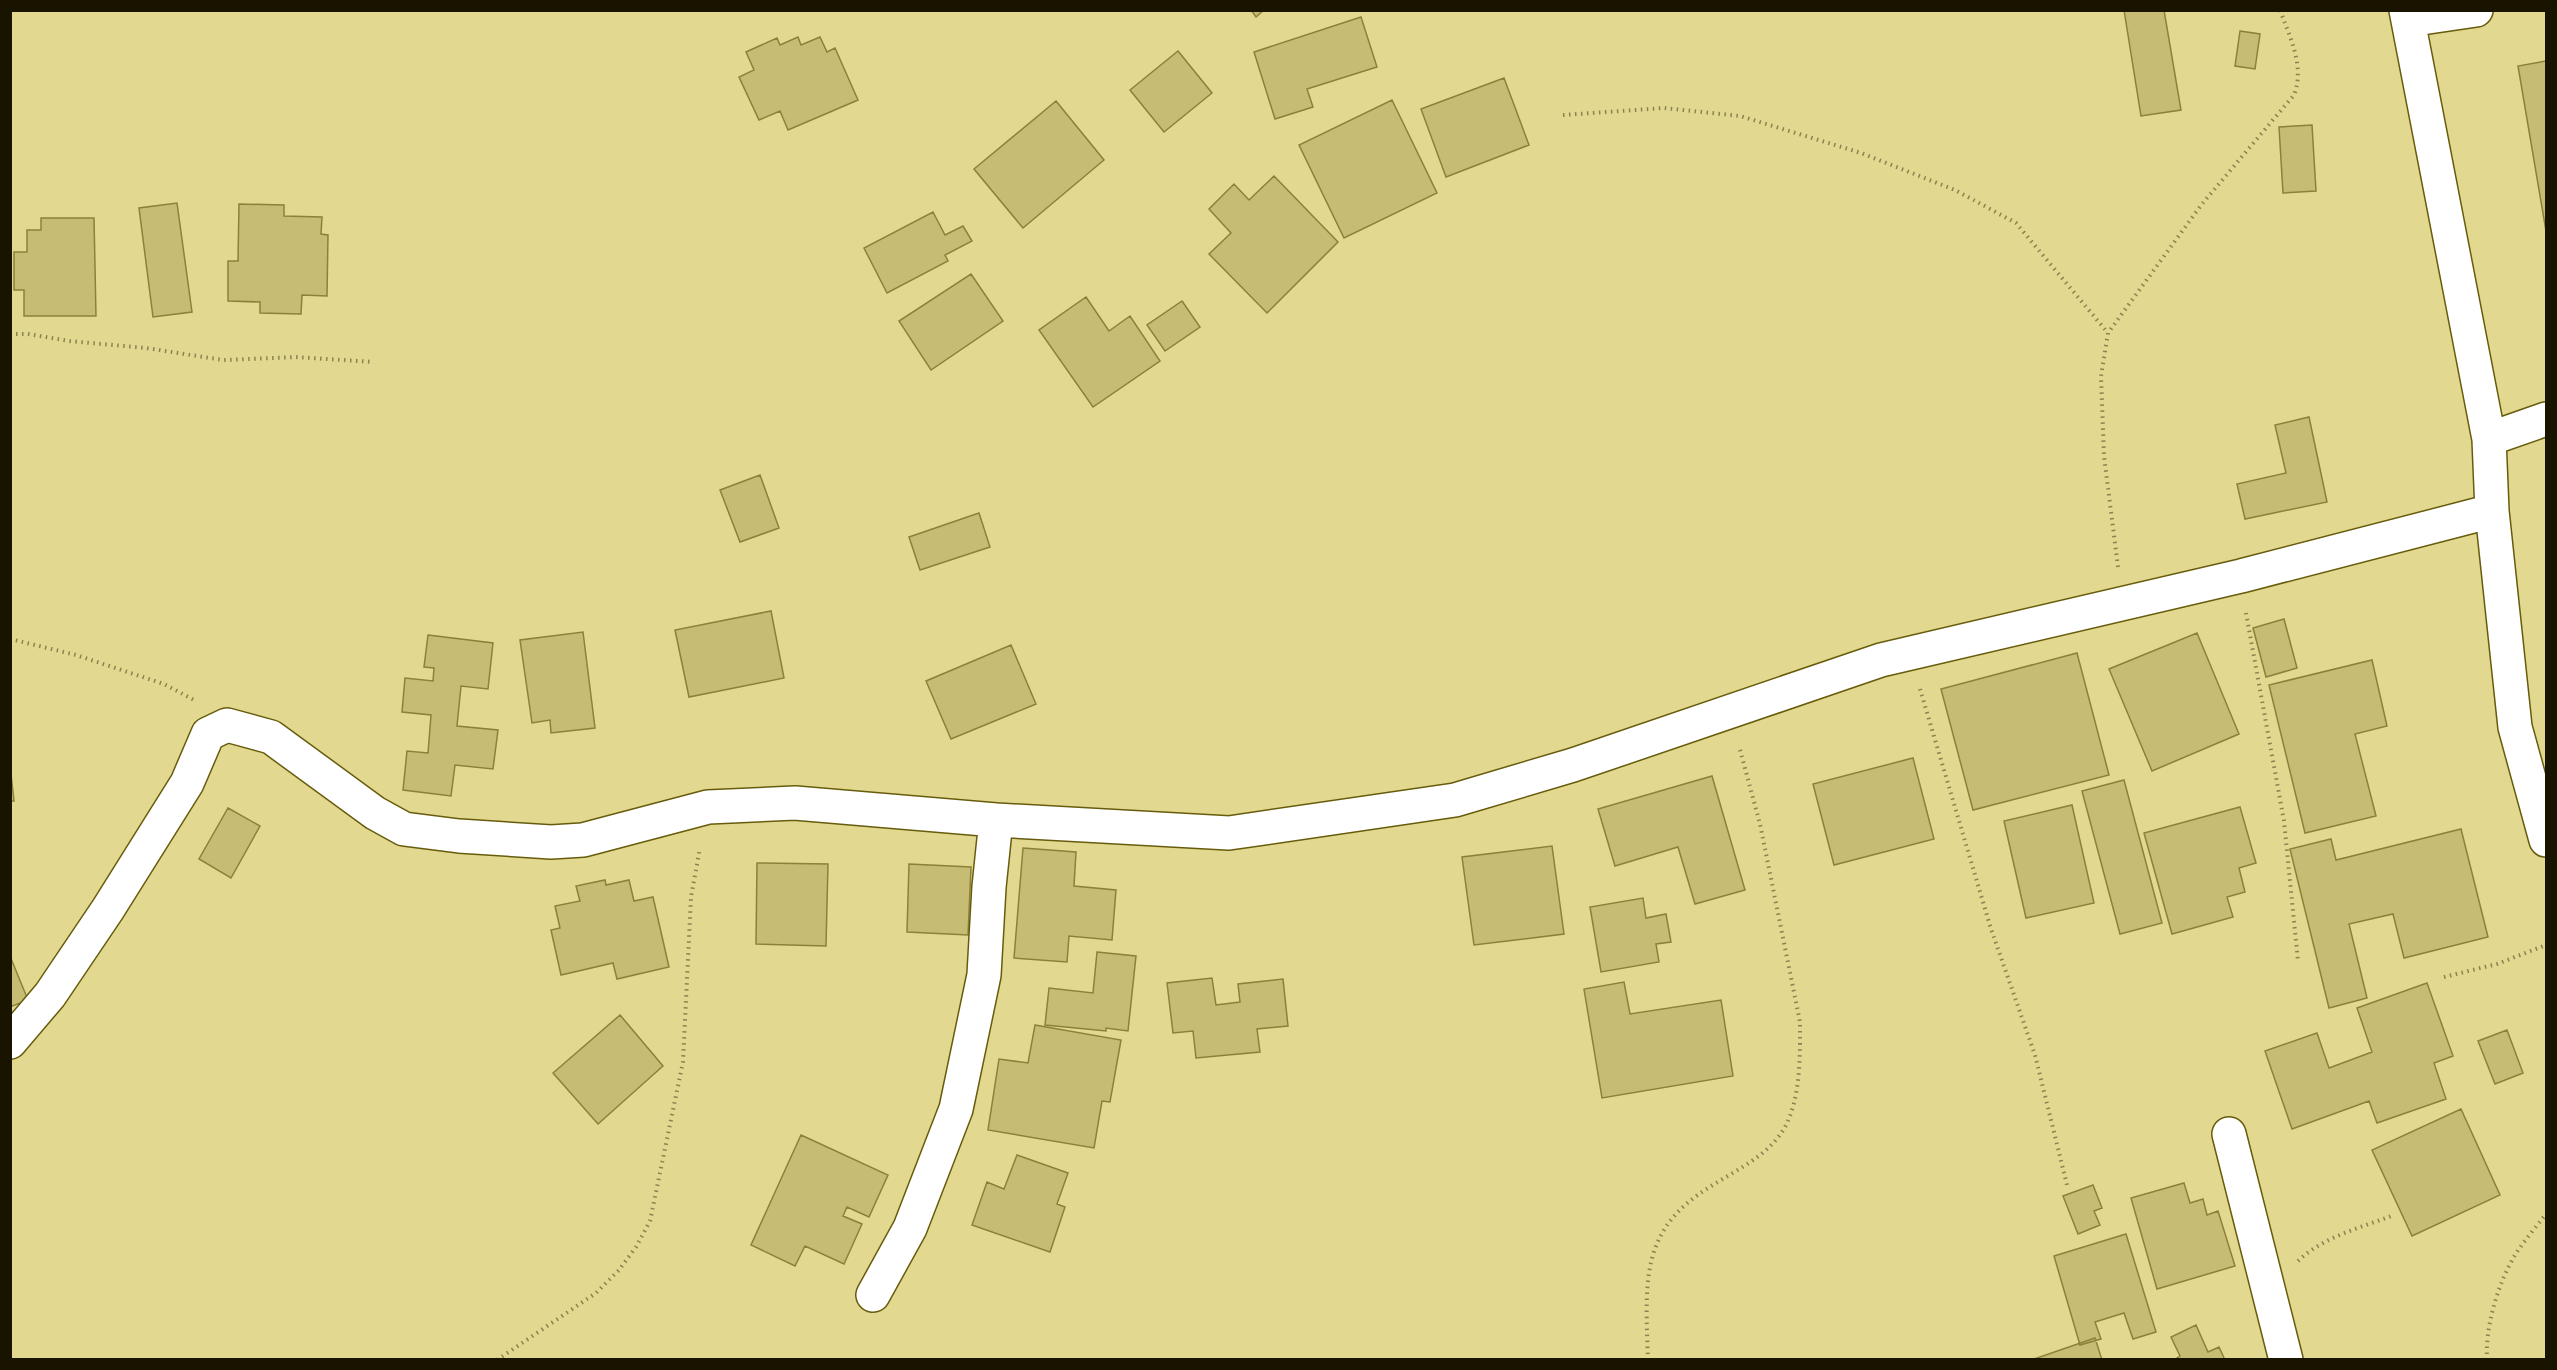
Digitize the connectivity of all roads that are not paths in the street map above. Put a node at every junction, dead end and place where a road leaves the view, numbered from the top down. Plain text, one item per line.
1 (2476, 10) edge
2 (2407, 15) edge
3 (2547, 419) edge
4 (2489, 439) junction
5 (2492, 511) junction
6 (996, 820) junction
7 (2547, 840) edge
8 (10, 1042) edge
9 (2229, 1134) dead end
10 (873, 1295) dead end
11 (2286, 1359) edge

1 - 2 street
2 - 4 street
3 - 4 street
4 - 5 street
5 - 6 street
5 - 7 street
6 - 8 street
6 - 10 street
9 - 11 street

